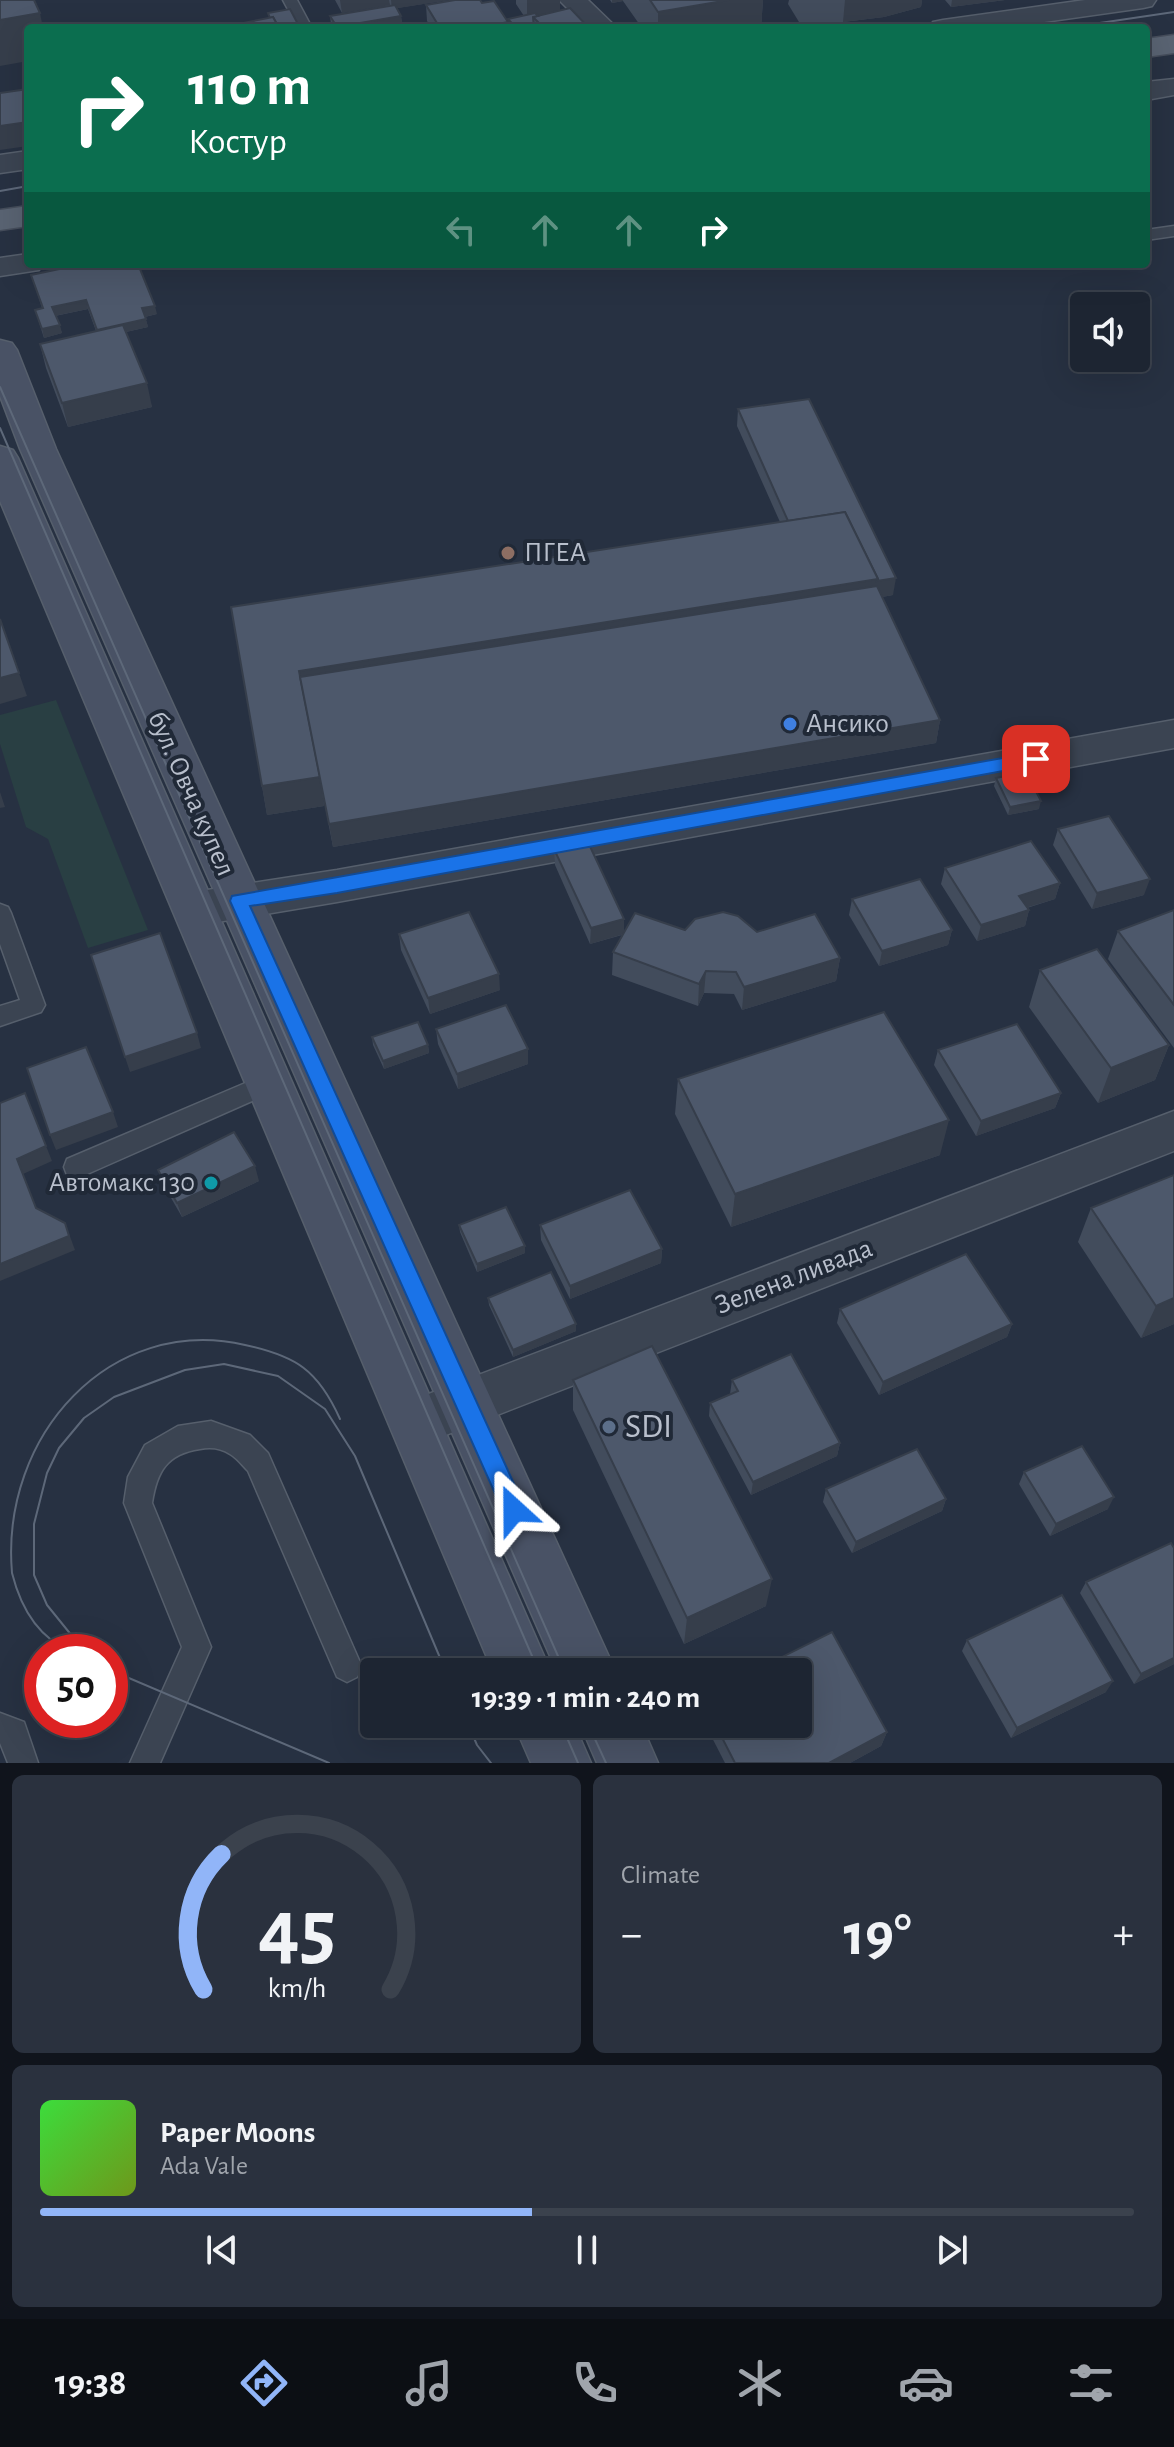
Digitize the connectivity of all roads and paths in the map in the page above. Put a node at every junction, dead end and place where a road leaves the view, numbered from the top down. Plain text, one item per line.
1 (290, 0) edge
2 (572, 0) edge
3 (1143, 0) edge
4 (303, 24) edge
5 (599, 24) edge
6 (972, 24) edge
7 (1174, 44) edge
8 (1150, 47) edge
9 (1174, 87) edge
10 (1150, 90) edge
11 (24, 161) edge
12 (0, 164) edge
13 (24, 217) edge
14 (0, 220) edge
15 (1174, 231) edge
16 (1150, 234) edge
17 (24, 264) edge
18 (0, 267) edge
19 (0, 350) edge
20 (10, 456) edge
21 (1174, 734) edge
22 (217, 905) junction
23 (0, 913) edge
24 (0, 1016) edge
25 (269, 1083) junction
26 (1174, 1131) edge
27 (76, 1167) dead end
28 (466, 1402) junction
29 (415, 1423) junction
30 (516, 1658) edge
31 (581, 1658) edge
32 (347, 1667) dead end
33 (0, 1728) edge
34 (550, 1738) edge
35 (616, 1738) edge
36 (23, 1763) edge
37 (145, 1763) edge
38 (561, 1763) edge
39 (628, 1763) edge

1 - 4 lane
2 - 5 street
3 - 6 street
7 - 8 main road
9 - 10 street
11 - 12 street
13 - 14 main road
15 - 16 lane
17 - 18 street
19 - 20 main road, бул. Овча купел
20 - 22 main road, бул. Овча купел
21 - 22 street
22 - 25 main road, бул. Овча купел
22 - 28 main road, бул. Овча купел
23 - 24 lane
25 - 27 lane
25 - 29 main road, бул. Овча купел
26 - 28 street, Зелена ливада
28 - 29 street, Зелена ливада
28 - 31 main road, бул. Овча купел
29 - 30 main road, бул. Овча купел
32 - 37 lane
33 - 36 lane
34 - 38 main road
35 - 39 main road

